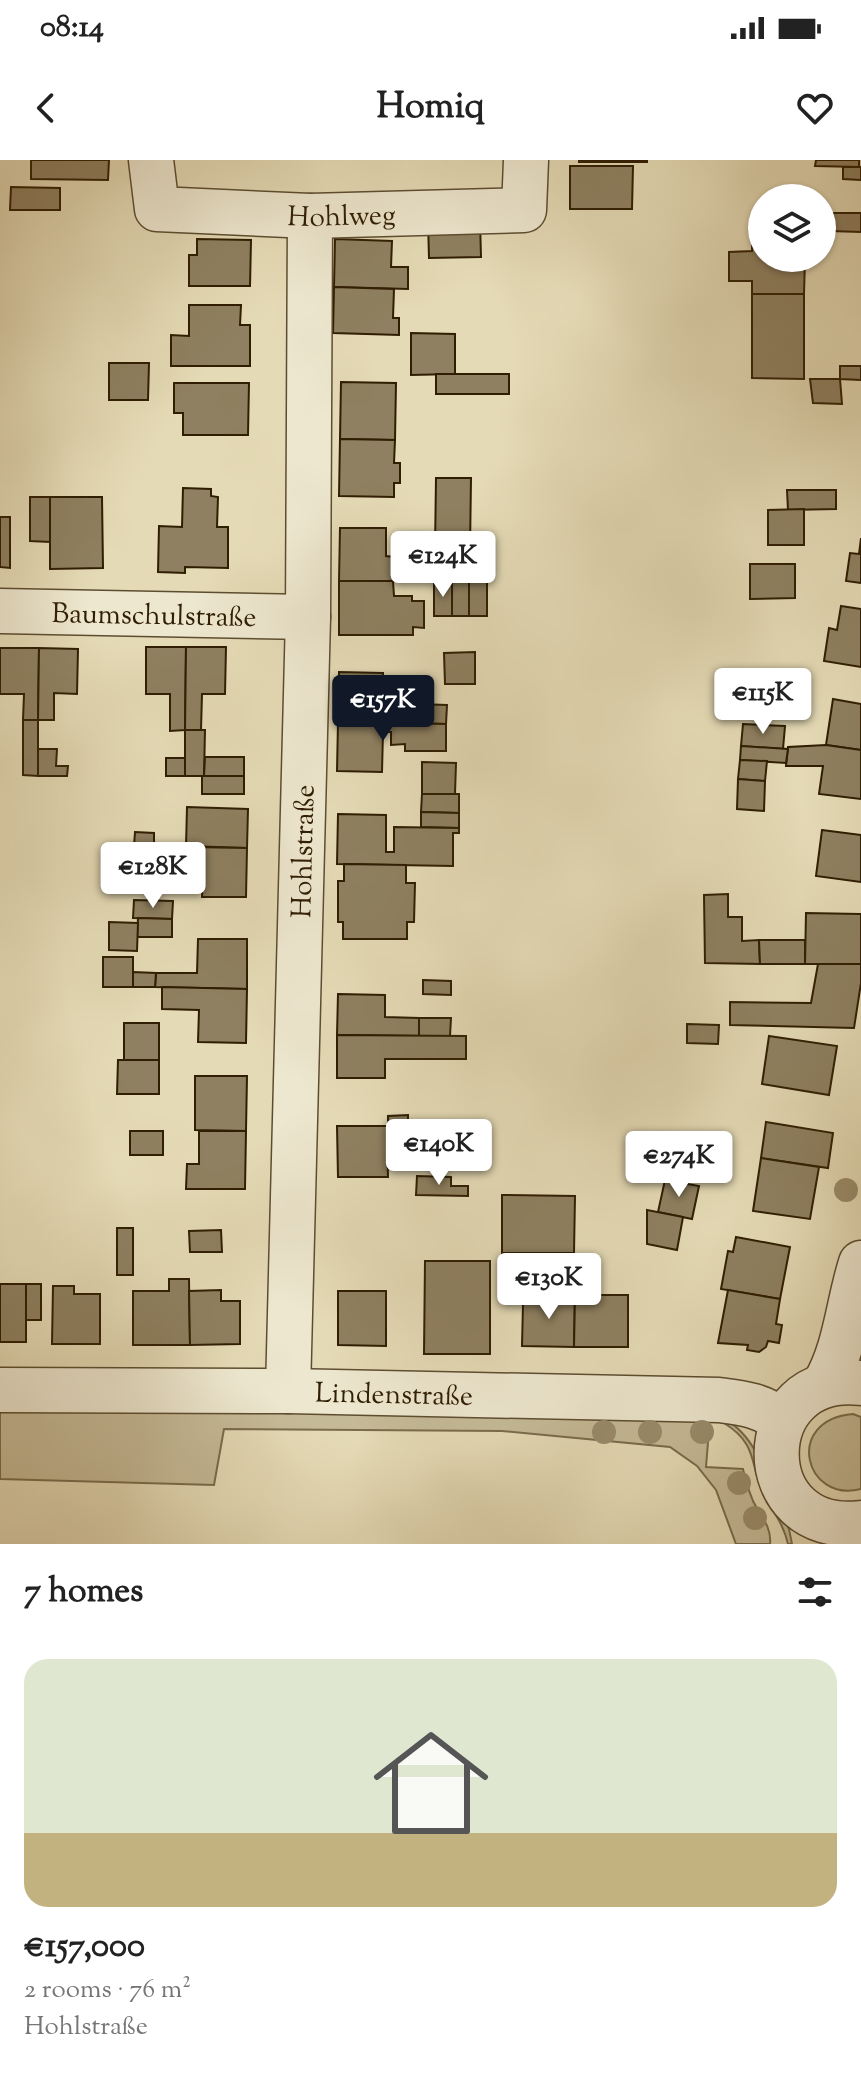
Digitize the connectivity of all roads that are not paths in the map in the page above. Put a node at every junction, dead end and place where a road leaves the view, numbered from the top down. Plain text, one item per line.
1 (151, 160) edge
2 (526, 160) edge
3 (310, 216) junction
4 (0, 611) edge
5 (308, 617) junction
6 (861, 1263) edge
7 (842, 1384) edge
8 (0, 1390) edge
9 (288, 1391) junction
10 (782, 1421) junction
11 (804, 1526) edge
12 (857, 1530) edge

1 - 3 street, Hohlweg
2 - 3 street, Hohlweg
3 - 5 street, Hohlstraße
4 - 5 street, Baumschulstraße
5 - 9 street, Hohlstraße
6 - 7 street
7 - 10 street
8 - 9 street, Lindenstraße
9 - 10 street, Lindenstraße
10 - 11 street
11 - 12 street

